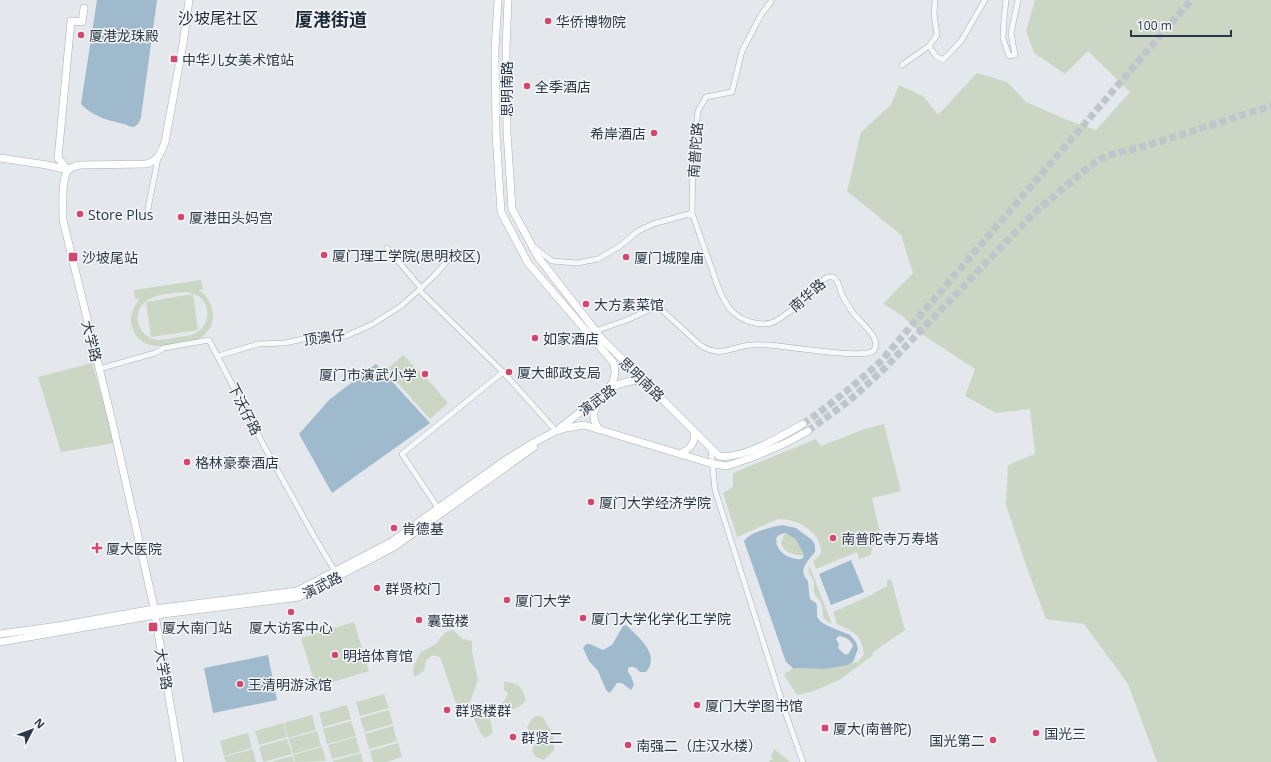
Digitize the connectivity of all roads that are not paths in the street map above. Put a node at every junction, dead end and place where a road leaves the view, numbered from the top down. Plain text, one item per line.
1 (189, 0) edge
2 (498, 0) edge
3 (508, 0) edge
4 (772, 0) edge
5 (935, 0) edge
6 (985, 0) edge
7 (1006, 0) edge
8 (1018, 0) edge
9 (84, 8) dead end
10 (928, 46) junction
11 (902, 65) dead end
12 (0, 158) edge
13 (158, 158) junction
14 (68, 170) junction
15 (692, 213) junction
16 (147, 214) dead end
17 (531, 245) junction
18 (387, 248) dead end
19 (449, 259) dead end
20 (420, 289) junction
21 (596, 331) junction
22 (218, 356) junction
23 (99, 369) junction
24 (503, 372) junction
25 (643, 380) junction
26 (604, 393) junction
27 (803, 424) tunnel mouth
28 (599, 429) junction
29 (556, 431) junction
30 (808, 431) tunnel mouth
31 (694, 432) junction
32 (711, 450) junction
33 (680, 454) junction
34 (713, 464) junction
35 (440, 510) junction
36 (337, 574) junction
37 (154, 612) junction
38 (0, 634) edge
39 (0, 642) edge
40 (180, 762) edge
41 (803, 762) edge

1 - 13 main road
2 - 26 main road, 思明南路
3 - 17 main road, 思明南路
4 - 15 street, 南普陀路
5 - 10 street
6 - 10 street
7 - 8 street
9 - 14 main road
10 - 11 street
12 - 14 main road
13 - 14 main road
13 - 16 street
14 - 23 main road, 大学路
15 - 17 street
15 - 21 street, 南华路
17 - 21 main road, 思明南路
18 - 20 street
19 - 20 street, 顶澳仔
20 - 22 street, 顶澳仔
20 - 24 street
21 - 25 main road, 思明南路
22 - 23 street, 下沃仔路
22 - 36 street, 下沃仔路
23 - 37 main road, 大学路
24 - 29 street
24 - 35 street
25 - 26 main road, 演武路
25 - 31 main road, 思明南路
26 - 28 main road, 思明南路
26 - 29 main road, 演武路
27 - 32 main road
28 - 29 main road
28 - 33 main road
29 - 35 main road, 演武路
30 - 34 main road
31 - 32 main road, 思明南路
31 - 33 main road
32 - 34 street
33 - 34 main road
34 - 41 street
35 - 36 main road, 演武路
36 - 37 main road, 演武路
37 - 38 main road, 演武路
37 - 39 main road, 演武路
37 - 40 main road, 大学路

